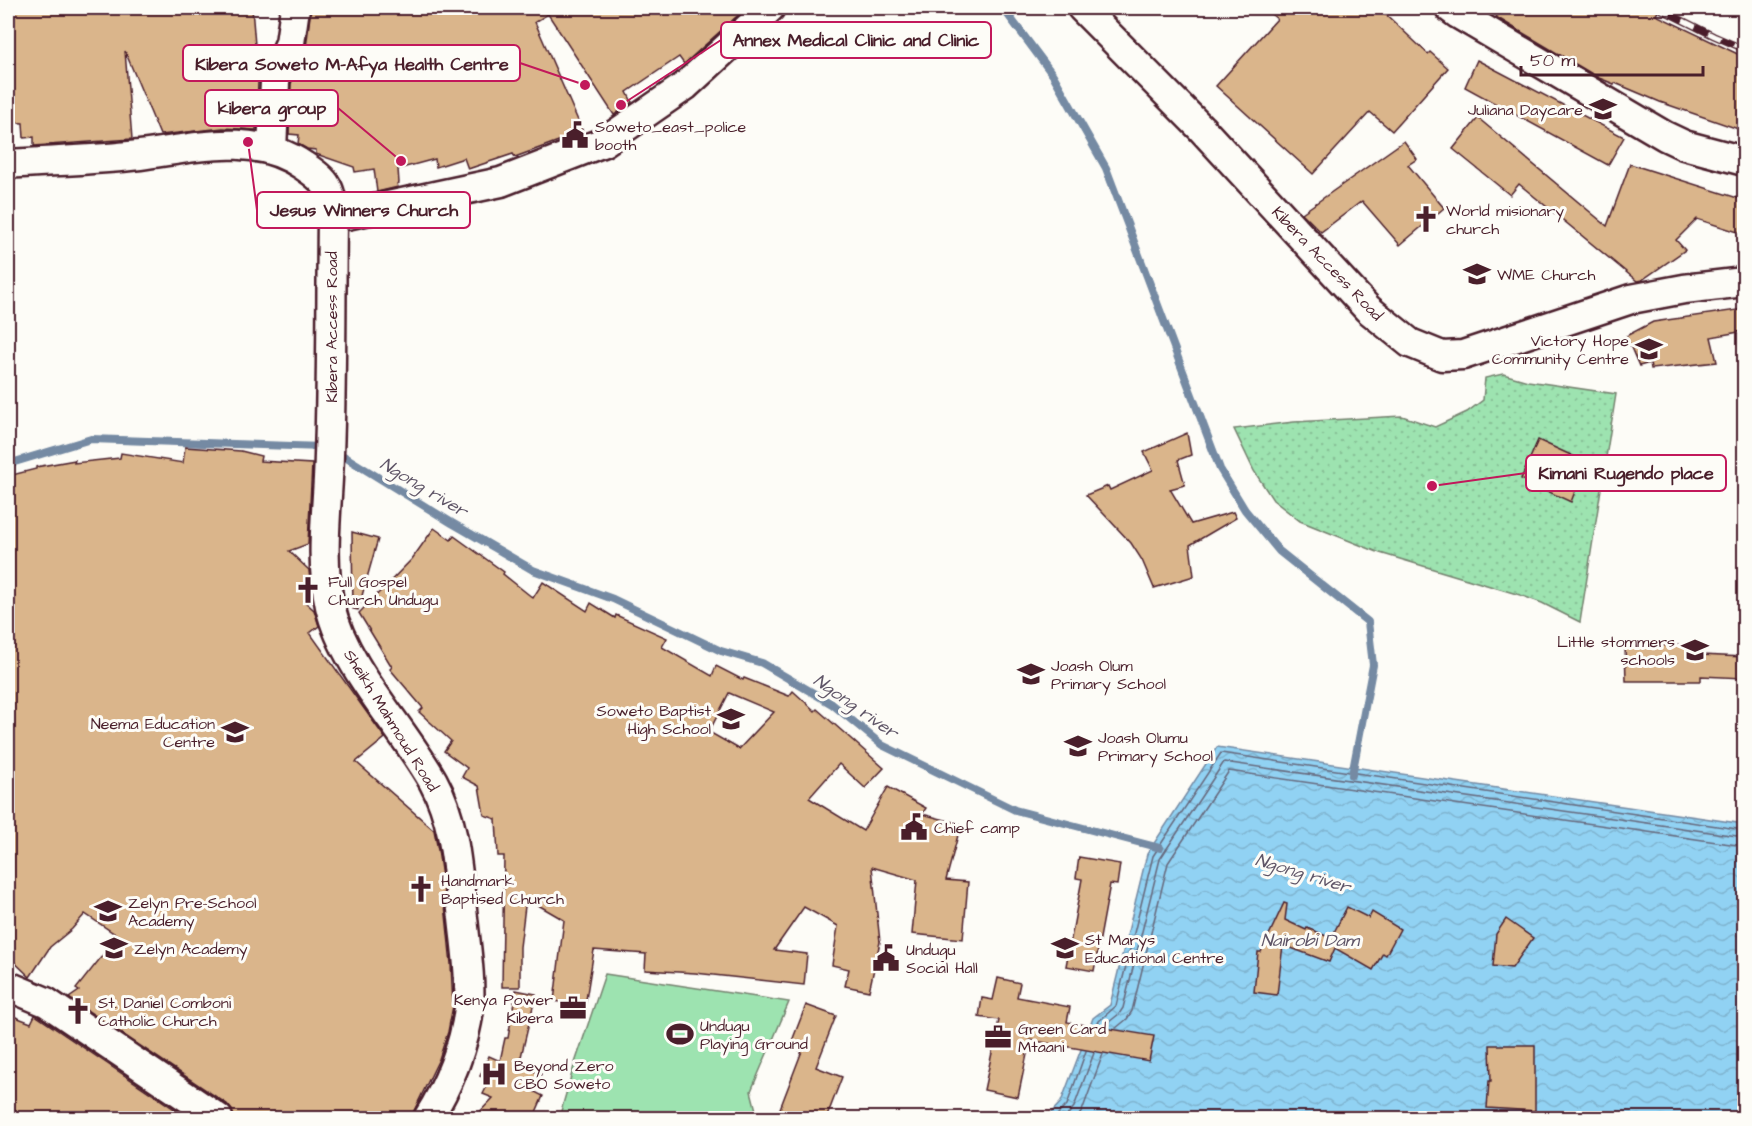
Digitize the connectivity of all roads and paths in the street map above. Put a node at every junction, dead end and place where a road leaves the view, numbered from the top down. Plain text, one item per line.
1 (295, 8) edge
2 (770, 8) edge
3 (1082, 8) edge
4 (1450, 8) edge
5 (272, 150) junction
6 (1744, 161) edge
7 (8, 164) edge
8 (332, 218) junction
9 (1744, 282) edge
10 (329, 458) joint
11 (8, 986) edge
12 (218, 1119) edge
13 (428, 1119) edge

1 - 5 street
2 - 8 street
3 - 9 street, Kibera Access Road
4 - 6 street
5 - 7 street, Kibera Access Road
5 - 8 street, Kibera Access Road
8 - 10 street, Kibera Access Road
10 - 13 street, Sheikh Mahmoud Road
11 - 12 street

